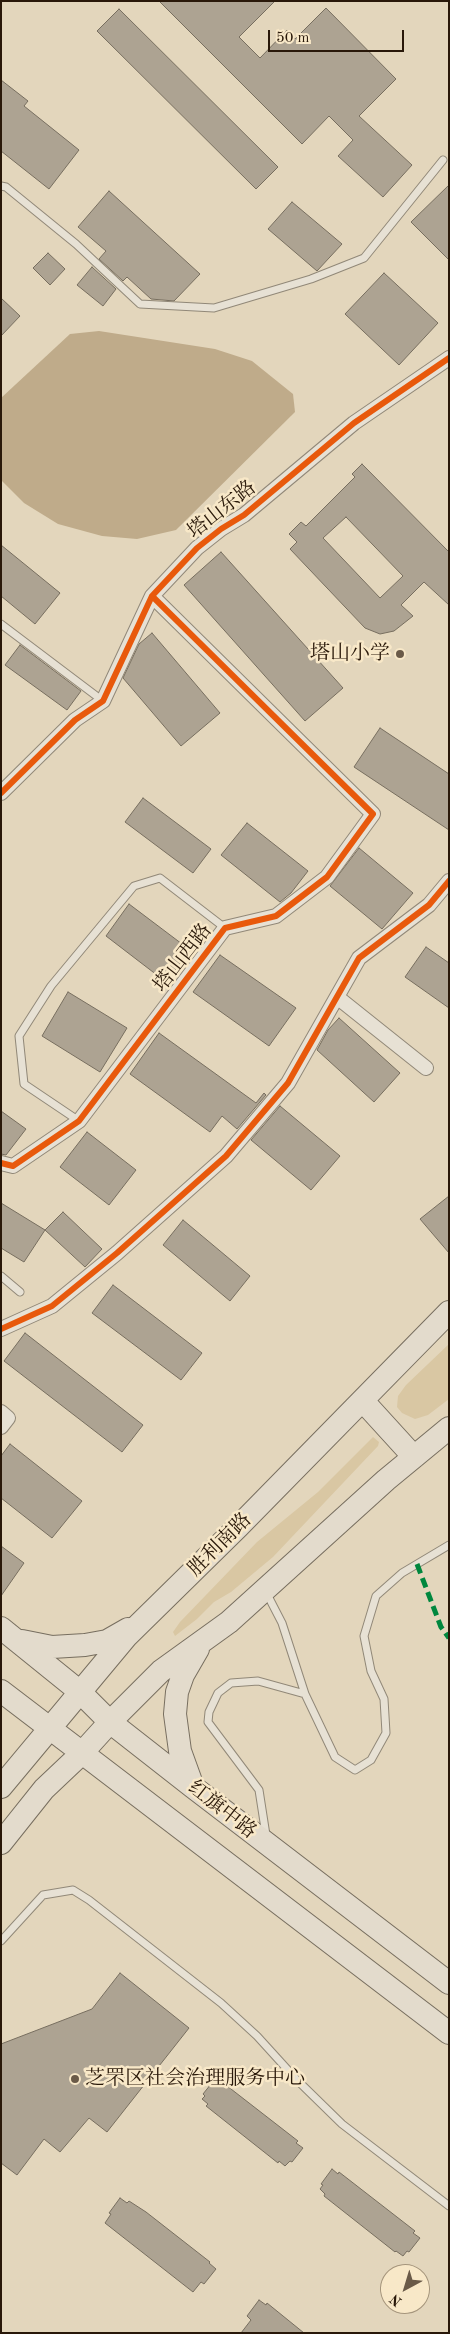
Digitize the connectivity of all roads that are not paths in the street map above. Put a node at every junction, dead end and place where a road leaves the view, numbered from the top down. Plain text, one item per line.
1 (443, 160) dead end
2 (1, 186) edge
3 (449, 358) edge
4 (152, 596) junction
5 (1, 624) edge
6 (102, 701) junction
7 (1, 793) edge
8 (449, 881) edge
9 (225, 928) junction
10 (337, 997) junction
11 (426, 1068) dead end
12 (80, 1121) junction
13 (1, 1163) edge
14 (1, 1276) edge
15 (20, 1292) dead end
16 (449, 1312) edge
17 (1, 1329) edge
18 (363, 1400) junction
19 (1, 1412) edge
20 (1, 1427) edge
21 (449, 1428) edge
22 (414, 1457) junction
23 (449, 1545) edge
24 (265, 1589) junction
25 (148, 1616) junction
26 (9, 1634) edge
27 (206, 1640) junction
28 (1, 1691) edge
29 (79, 1691) junction
30 (305, 1694) junction
31 (110, 1722) junction
32 (50, 1729) junction
33 (81, 1754) junction
34 (1, 1787) edge
35 (193, 1788) junction
36 (1, 1843) edge
37 (267, 1845) junction
38 (1, 1941) edge
39 (449, 1983) edge
40 (449, 2033) edge
41 (449, 2206) edge

1 - 2 lane
3 - 4 street, 塔山东路
4 - 6 street, 塔山东路
4 - 9 street, 塔山西路
5 - 6 lane
6 - 7 street, 塔山东路
8 - 10 street
9 - 12 street, 塔山西路
9 - 12 lane
10 - 11 street
10 - 17 street
12 - 13 street, 塔山西路
14 - 15 lane
16 - 18 main road, 胜利南路
18 - 22 main road
18 - 25 main road, 胜利南路
19 - 20 street
21 - 22 main road
22 - 24 main road
23 - 30 lane
24 - 27 main road
24 - 30 lane
25 - 26 main road
25 - 29 main road, 胜利南路
26 - 29 main road, 红旗中路
27 - 31 main road
27 - 35 main road
28 - 32 main road, 红旗中路
29 - 31 main road, 红旗中路
29 - 32 main road, 胜利南路
30 - 37 lane
31 - 33 main road
31 - 35 main road, 红旗中路
32 - 33 main road, 红旗中路
32 - 34 main road, 胜利南路
33 - 36 main road
33 - 40 main road, 红旗中路
35 - 37 main road, 红旗中路
37 - 39 main road, 红旗中路
38 - 41 lane

